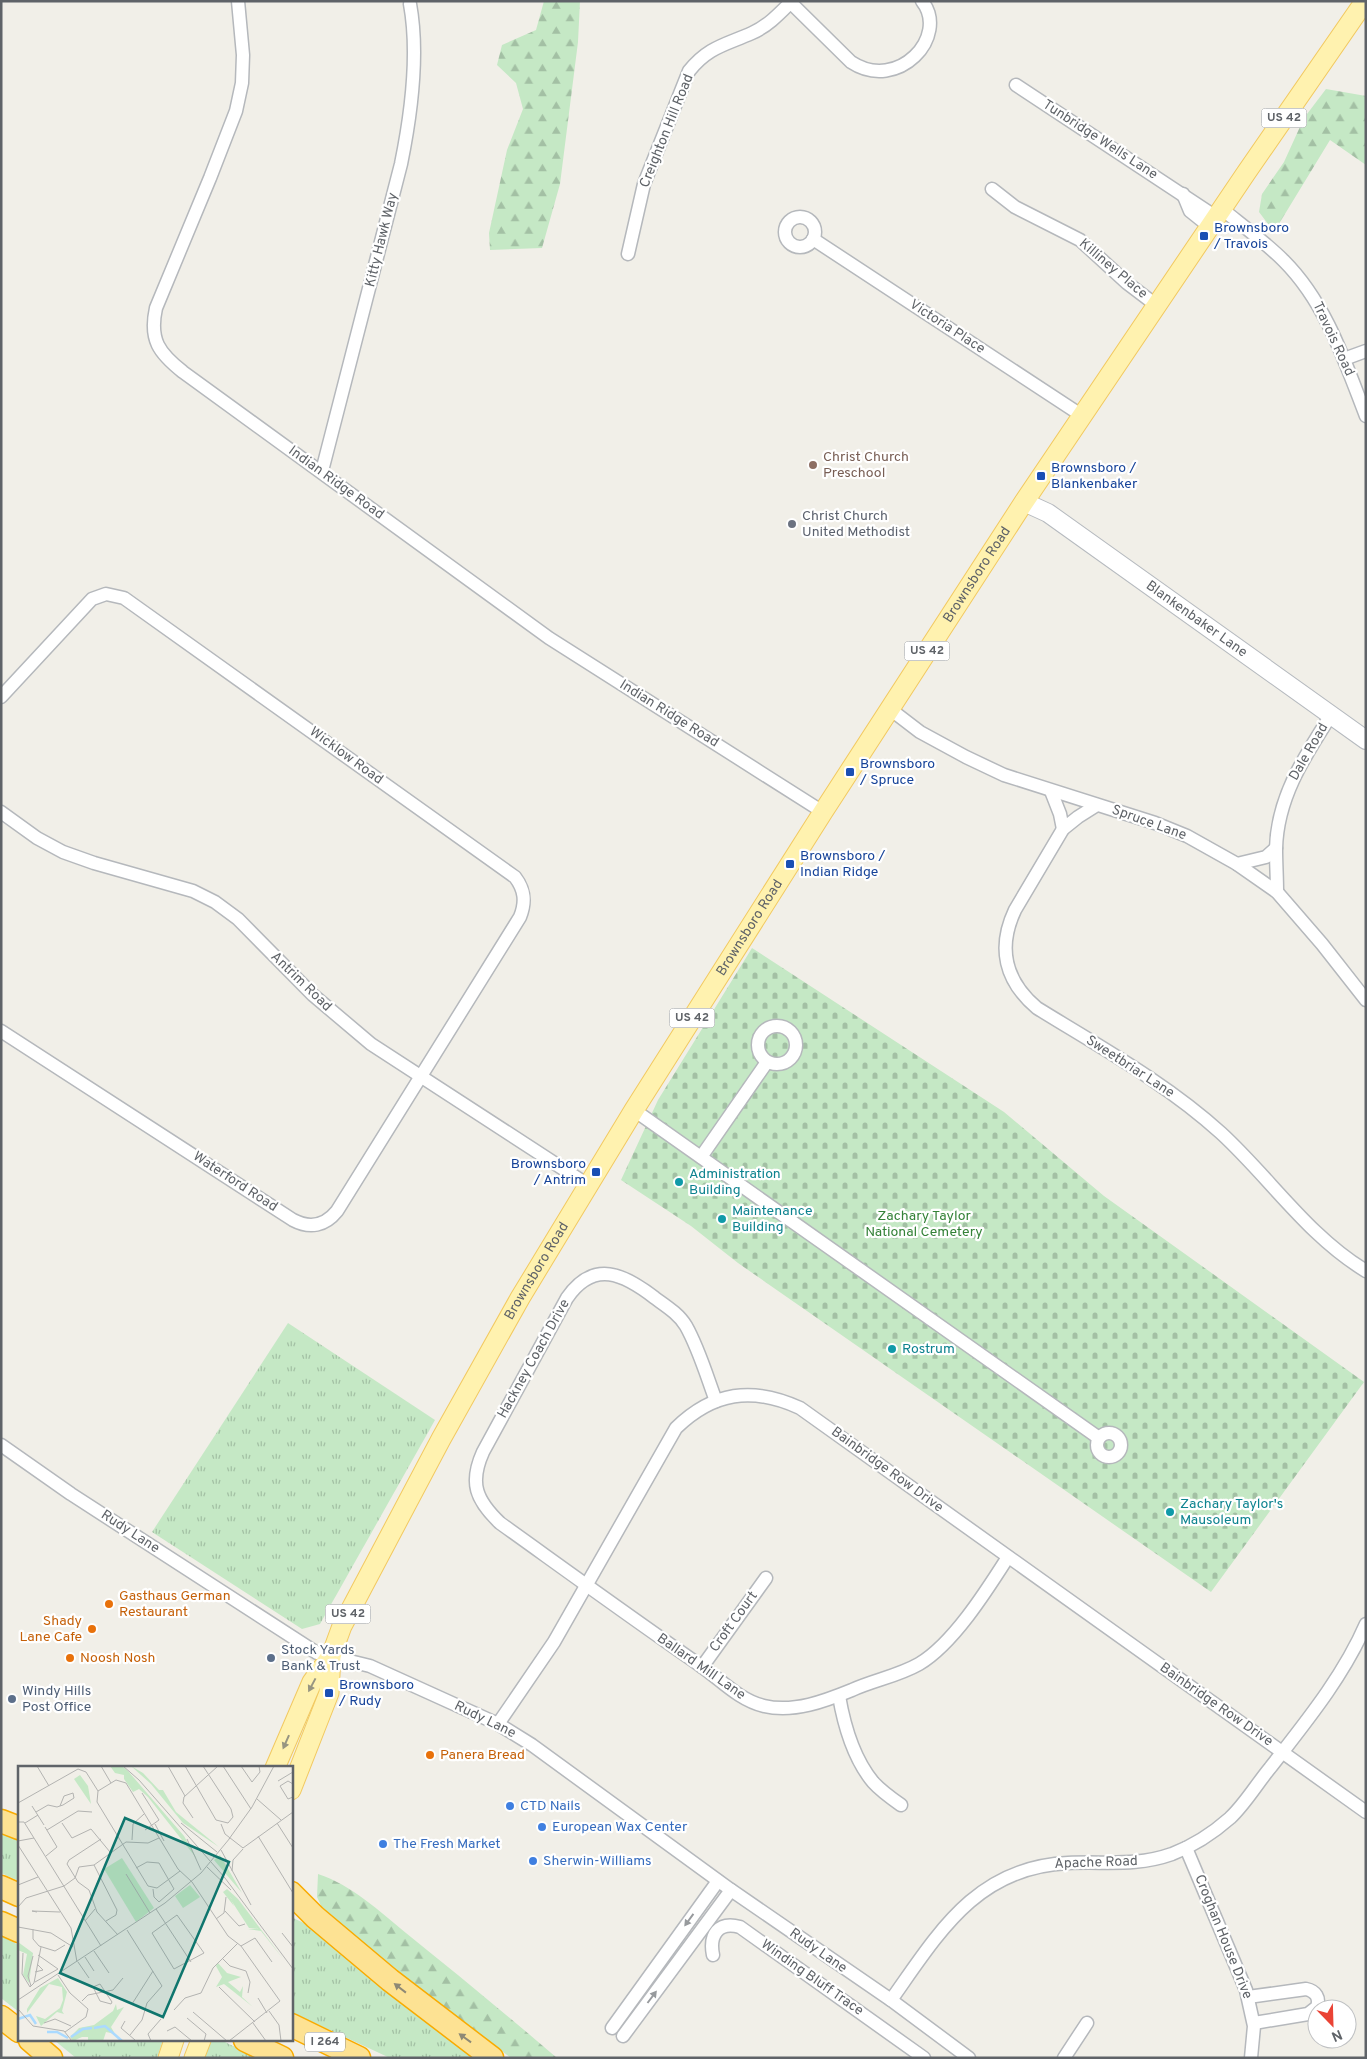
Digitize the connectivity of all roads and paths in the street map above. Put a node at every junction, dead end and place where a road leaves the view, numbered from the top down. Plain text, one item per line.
1 (238, 1) edge
2 (922, 1) edge
3 (1365, 1) edge
4 (791, 2) edge
5 (410, 4) dead end
6 (1016, 85) dead end
7 (992, 188) dead end
8 (1216, 218) junction
9 (813, 239) dead end
10 (628, 254) dead end
11 (1156, 305) junction
12 (1366, 351) edge
13 (1344, 359) junction
14 (1081, 415) junction
15 (1366, 416) edge
16 (322, 472) junction
17 (1024, 502) junction
18 (1, 697) edge
19 (890, 709) junction
20 (1331, 715) junction
21 (1366, 740) edge
22 (1051, 791) junction
23 (1096, 805) junction
24 (1, 812) edge
25 (823, 812) junction
26 (1063, 829) junction
27 (1276, 848) junction
28 (1238, 864) junction
29 (1277, 892) junction
30 (1366, 1000) edge
31 (1, 1031) edge
32 (767, 1062) dead end
33 (421, 1076) junction
34 (634, 1110) junction
35 (701, 1157) junction
36 (588, 1185) junction
37 (1366, 1271) edge
38 (716, 1401) junction
39 (1099, 1438) dead end
40 (1, 1445) edge
41 (477, 1490) joint
42 (1008, 1557) junction
43 (766, 1578) dead end
44 (586, 1585) junction
45 (1366, 1624) edge
46 (331, 1656) junction
47 (702, 1667) junction
48 (839, 1696) junction
49 (498, 1724) junction
50 (1283, 1752) junction
51 (276, 1766) edge
52 (292, 1787) edge
53 (901, 1805) dead end
54 (1366, 1812) edge
55 (1, 1820) edge
56 (18, 1828) edge
57 (1186, 1848) junction
58 (718, 1881) junction
59 (1, 1887) edge
60 (731, 1890) junction
61 (292, 1894) edge
62 (18, 1896) edge
63 (292, 1908) edge
64 (315, 1917) junction
65 (1, 1923) edge
66 (18, 1932) edge
67 (713, 1955) dead end
68 (1248, 1997) junction
69 (890, 2000) junction
70 (1, 2017) edge
71 (1087, 2023) dead end
72 (1254, 2023) junction
73 (292, 2026) edge
74 (612, 2028) dead end
75 (18, 2031) edge
76 (623, 2036) dead end
77 (32, 2042) edge
78 (249, 2042) edge
79 (51, 2058) edge
80 (282, 2058) edge
81 (359, 2058) edge
82 (492, 2058) edge
83 (924, 2058) edge
84 (969, 2058) edge
85 (1064, 2058) edge
86 (1251, 2058) edge

1 - 16 street, Indian Ridge Road
2 - 4 street
3 - 8 main road, Brownsboro Road / US 42
4 - 10 street, Creighton Hill Road
5 - 16 street, Kitty Hawk Way
6 - 8 street, Tunbridge Wells Lane
7 - 11 street, Killiney Place
8 - 11 main road, Brownsboro Road / US 42
8 - 13 street, Travois Road
9 - 14 street, Victoria Place
11 - 14 main road, Brownsboro Road / US 42
12 - 13 street
13 - 15 street, Travois Road
14 - 17 main road, Brownsboro Road / US 42
16 - 25 street, Indian Ridge Road
17 - 19 main road, Brownsboro Road / US 42
17 - 20 street, Blankenbaker Lane
18 - 33 street, Wicklow Road
19 - 22 street, Spruce Lane
19 - 25 main road, Brownsboro Road / US 42
20 - 21 street, Blankenbaker Lane
20 - 27 street, Dale Road
22 - 23 street, Spruce Lane
22 - 26 street
23 - 26 street, Sweetbriar Lane
23 - 28 street, Spruce Lane
24 - 33 street, Antrim Road
25 - 34 main road, Brownsboro Road / US 42
26 - 37 street, Sweetbriar Lane
27 - 28 street
27 - 29 street, Dale Road
28 - 29 street, Spruce Lane
29 - 30 street, Spruce Lane
31 - 33 street, Waterford Road
32 - 35 street
33 - 36 street, Antrim Road
34 - 35 street
34 - 36 main road, Brownsboro Road / US 42
35 - 39 street
36 - 46 main road, Brownsboro Road / US 42
38 - 41 street, Hackney Coach Drive
38 - 42 street, Bainbridge Row Drive
38 - 44 street, Bainbridge Row Drive
40 - 46 street, Rudy Lane
41 - 44 street, Ballard Mill Lane
42 - 48 street, Ballard Mill Lane
42 - 50 street, Bainbridge Row Drive
43 - 47 street, Croft Court
44 - 47 street, Ballard Mill Lane
44 - 49 street, Bainbridge Row Drive
45 - 50 street, Apache Road
46 - 49 street, Rudy Lane
46 -> 51 main road, Brownsboro Road / US 42
46 - 52 main road, Brownsboro Road / US 42
47 - 48 street, Ballard Mill Lane
48 - 53 street
49 - 58 street, Rudy Lane
50 - 54 street, Bainbridge Row Drive
50 - 57 street, Apache Road
55 - 56 highway
57 - 68 street, Croghan House Drive
57 - 69 street, Apache Road
58 - 60 street, Rudy Lane
58 -> 74 street
59 - 62 highway
60 - 69 street, Rudy Lane
76 -> 60 street
61 - 64 highway
63 - 64 highway
82 -> 64 highway
65 - 66 highway
67 - 83 street, Winding Bluff Trace
68 - 72 street, Croghan House Drive
68 - 72 street
69 - 84 street, Rudy Lane
70 - 75 highway
71 - 85 street
72 - 86 street, Croghan House Drive
73 - 81 highway, I 264
77 - 79 highway
78 - 80 highway

